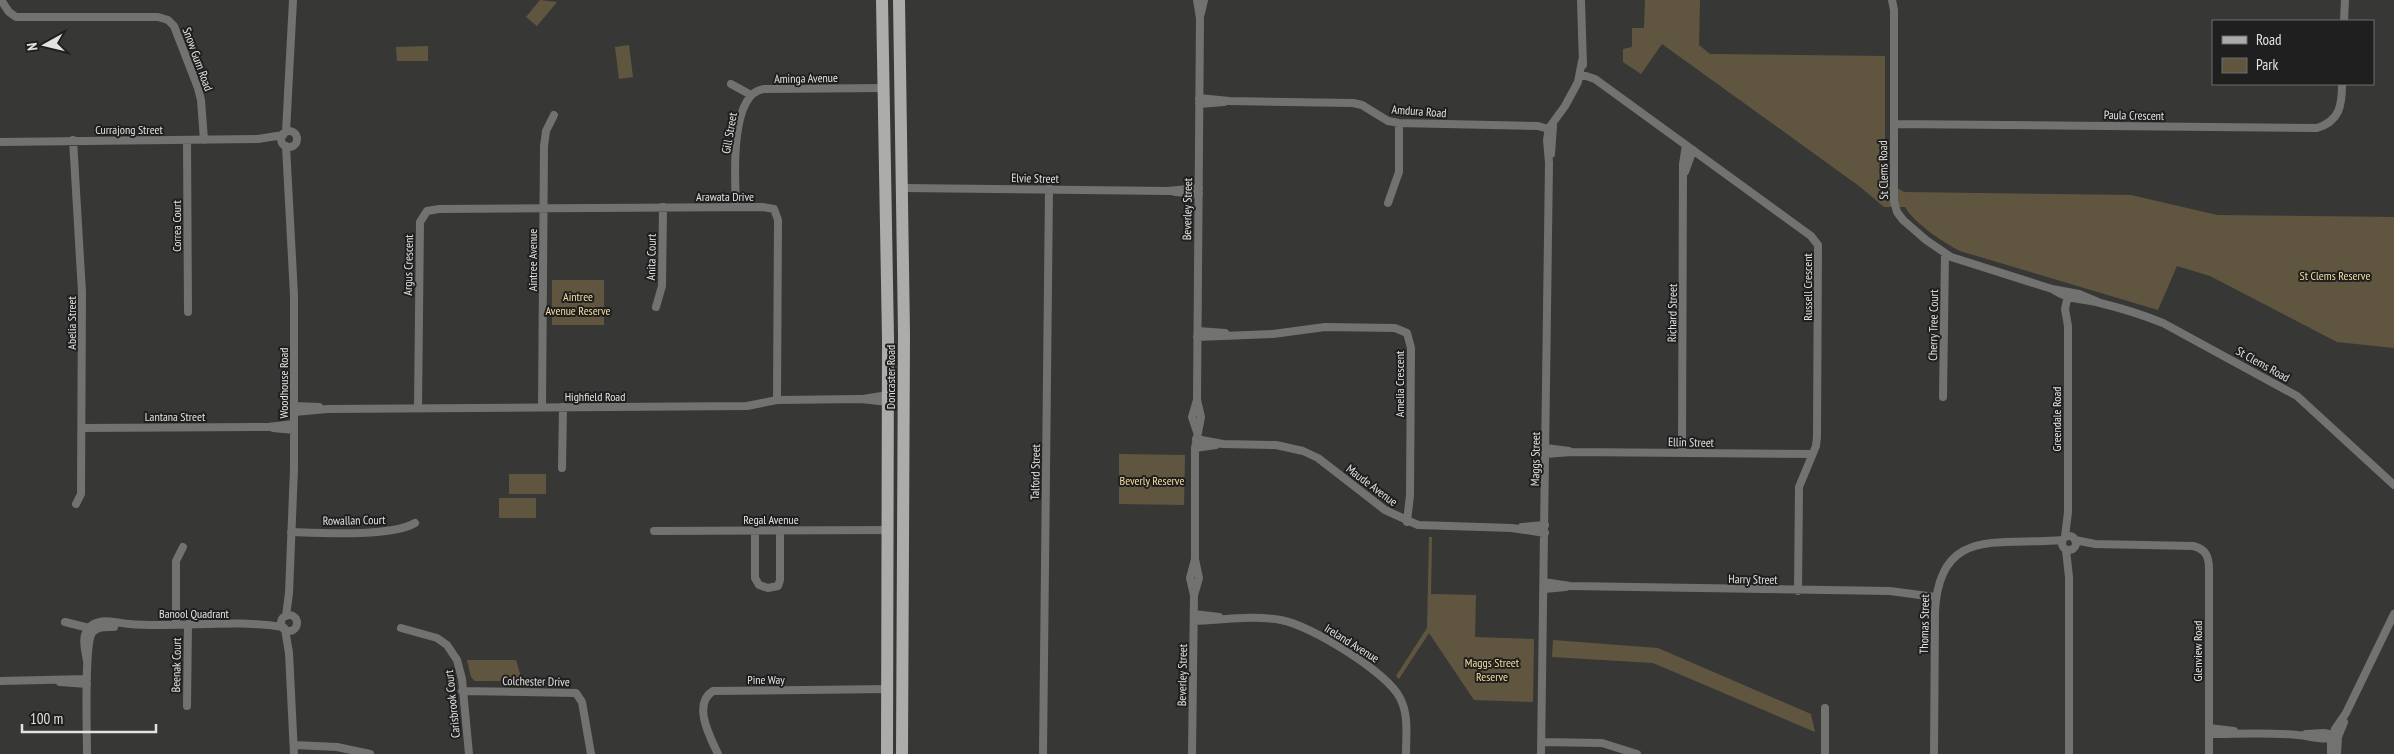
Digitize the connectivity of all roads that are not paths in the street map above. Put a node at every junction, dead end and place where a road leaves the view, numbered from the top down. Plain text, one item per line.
1 (1, 0) edge
2 (293, 0) edge
3 (882, 0) edge
4 (899, 0) edge
5 (1197, 0) edge
6 (1204, 0) edge
7 (1581, 0) edge
8 (1585, 0) edge
9 (1892, 0) edge
10 (1896, 0) edge
11 (2345, 0) edge
12 (1894, 10) junction
13 (1583, 13) junction
14 (1200, 18) junction
15 (2344, 20) edge
16 (1582, 75) junction
17 (731, 84) dead end
18 (2342, 85) edge
19 (885, 88) junction
20 (751, 95) junction
21 (1199, 101) junction
22 (289, 105) junction
23 (554, 115) dead end
24 (1399, 123) junction
25 (1894, 124) junction
26 (1550, 129) junction
27 (295, 134) junction
28 (73, 140) junction
29 (187, 140) junction
30 (201, 140) junction
31 (286, 141) junction
32 (0, 142) edge
33 (1686, 144) junction
34 (1693, 150) junction
35 (1685, 174) junction
36 (902, 188) junction
37 (1049, 189) junction
38 (1199, 191) junction
39 (1388, 203) dead end
40 (663, 207) junction
41 (736, 207) junction
42 (544, 208) junction
43 (1945, 254) junction
44 (2069, 297) junction
45 (656, 307) dead end
46 (188, 312) dead end
47 (1197, 334) junction
48 (1943, 397) dead end
49 (888, 399) junction
50 (904, 399) junction
51 (777, 400) junction
52 (562, 407) junction
53 (418, 408) junction
54 (542, 408) junction
55 (294, 409) junction
56 (294, 427) junction
57 (82, 428) junction
58 (1196, 436) junction
59 (1223, 444) junction
60 (1195, 448) junction
61 (1546, 451) junction
62 (1682, 453) junction
63 (1812, 454) junction
64 (562, 468) dead end
65 (2394, 485) edge
66 (76, 504) dead end
67 (2068, 512) junction
68 (1407, 522) junction
69 (415, 523) dead end
70 (1545, 529) junction
71 (755, 530) junction
72 (780, 530) junction
73 (888, 530) junction
74 (654, 531) dead end
75 (291, 532) junction
76 (2074, 539) junction
77 (2095, 544) junction
78 (2067, 546) junction
79 (182, 547) dead end
80 (2204, 550) joint
81 (1544, 585) junction
82 (1798, 591) junction
83 (289, 593) junction
84 (1935, 597) junction
85 (2394, 614) edge
86 (284, 617) junction
87 (295, 617) junction
88 (1194, 617) junction
89 (65, 622) dead end
90 (259, 623) junction
91 (129, 624) junction
92 (176, 624) junction
93 (188, 624) junction
94 (89, 628) junction
95 (284, 628) junction
96 (295, 628) junction
97 (401, 628) dead end
98 (289, 653) junction
99 (87, 661) junction
100 (87, 681) junction
101 (0, 682) edge
102 (888, 689) junction
103 (462, 691) junction
104 (187, 706) dead end
105 (1825, 708) dead end
106 (2209, 731) junction
107 (2334, 737) junction
108 (1541, 742) junction
109 (294, 745) junction
110 (87, 754) edge
111 (294, 754) edge
112 (370, 754) edge
113 (468, 754) edge
114 (591, 754) edge
115 (718, 754) edge
116 (887, 754) edge
117 (902, 754) edge
118 (1043, 754) edge
119 (1192, 754) edge
120 (1406, 754) edge
121 (1541, 754) edge
122 (1637, 754) edge
123 (1825, 754) edge
124 (1934, 754) edge
125 (2069, 754) edge
126 (2209, 754) edge
127 (2331, 754) edge
128 (2337, 754) edge

1 - 30 street, Snow Gum Road
2 - 22 street, Woodhouse Road
3 - 19 main road, Doncaster Road
4 - 36 main road, Doncaster Road
5 - 14 street, Beverley Street
6 - 14 street, Beverley Street
7 - 13 street
8 - 13 street
9 - 12 street
10 - 12 street
11 - 15 street
12 - 25 street, St Clems Road
13 - 16 street
14 - 21 street, Beverley Street
16 - 26 street, Maggs Street
16 - 33 street, Russell Crescent
17 - 20 street
18 - 25 street, Paula Crescent
19 - 20 street, Aminga Avenue
19 - 49 main road, Doncaster Road
20 - 41 street, Gill Street
21 - 24 street, Amdura Road
21 - 38 street, Beverley Street
22 - 27 street, Woodhouse Road
22 - 31 street, Woodhouse Road
23 - 42 street, Aintree Avenue
24 - 26 street, Amdura Road
24 - 39 street
25 - 43 street, St Clems Road
26 - 61 street, Maggs Street
27 - 31 street
27 - 31 street, Woodhouse Road
28 - 29 street, Currajong Street
28 - 32 street, Currajong Street
28 - 57 street, Abelia Street
29 - 30 street, Currajong Street
29 - 46 street, Correa Court
30 - 31 street, Currajong Street
31 - 55 street, Woodhouse Road
33 - 34 street, Russell Crescent
33 - 35 street, Richard Street
34 - 35 street, Richard Street
34 - 63 street, Russell Crescent
35 - 62 street, Richard Street
36 - 37 street, Elvie Street
36 - 50 main road, Doncaster Road
37 - 38 street, Elvie Street
37 - 118 street, Talford Street
38 - 47 street, Beverley Street
40 - 41 street, Arawata Drive
40 - 42 street, Arawata Drive
40 - 45 street, Anita Court
41 - 51 street, Arawata Drive
42 - 53 street, Argus Crescent
42 - 54 street, Aintree Avenue
43 - 44 street, St Clems Road
43 - 48 street, Cherry Tree Court
44 - 65 street, St Clems Road
44 - 67 street, Greendale Road
47 - 58 street, Beverley Street
47 - 68 street, Amelia Crescent
49 - 50 main road
49 - 51 street, Highfield Road
49 - 73 main road, Doncaster Road
50 - 117 main road, Doncaster Road
51 - 52 street, Highfield Road
52 - 54 street, Highfield Road
52 - 64 street
53 - 54 street, Highfield Road
53 - 55 street, Highfield Road
55 - 56 street, Woodhouse Road
56 - 57 street, Lantana Street
56 - 75 street, Woodhouse Road
57 - 66 street, Abelia Street
58 - 59 street, Maude Avenue
58 - 60 street, Beverley Street
59 - 60 street, Maude Avenue
59 - 68 street, Maude Avenue
60 - 88 street, Beverley Street
61 - 62 street, Ellin Street
61 - 70 street, Maggs Street
62 - 63 street, Ellin Street
63 - 82 street, Russell Crescent
67 - 76 street, Greendale Road
67 - 78 street, Greendale Road
68 - 70 street, Maude Avenue
69 - 75 street, Rowallan Court
70 - 81 street, Maggs Street
71 - 72 street, Regal Avenue
71 - 72 street
71 - 74 street, Regal Avenue
72 - 73 street, Regal Avenue
73 - 102 main road, Doncaster Road
75 - 83 street, Woodhouse Road
76 - 77 street, Thomas Street
76 - 78 street, Greendale Road
77 - 78 street, Thomas Street
77 - 80 street, Thomas Street
78 - 84 street, Thomas Street
78 - 125 street, Greendale Road
79 - 92 street
80 - 106 street, Glenview Road
81 - 82 street, Harry Street
81 - 108 street, Maggs Street
82 - 84 street, Harry Street
83 - 86 street, Woodhouse Road
83 - 87 street, Woodhouse Road
84 - 124 street, Thomas Street
85 - 107 street
86 - 87 street, Banool Quadrant
86 - 90 street, Banool Quadrant
86 - 95 street, Woodhouse Road
87 - 96 street, Woodhouse Road
88 - 119 street, Beverley Street
88 - 120 street, Ireland Avenue
89 - 94 street, Banool Quadrant
90 - 93 street, Banool Quadrant
90 - 95 street, Banool Quadrant
91 - 92 street, Banool Quadrant
91 - 94 street, Banool Quadrant
91 - 99 street, Banool Quadrant
92 - 93 street, Banool Quadrant
93 - 104 street, Beenak Court
94 - 99 street, Banool Quadrant
95 - 96 street, Banool Quadrant
95 - 98 street
96 - 98 street
97 - 103 street, Carisbrook Court
98 - 109 street
99 - 100 street, Banool Quadrant
100 - 101 street
100 - 110 street, Banool Quadrant
102 - 115 street, Pine Way
102 - 116 main road, Doncaster Road
103 - 113 street, Carisbrook Court
103 - 114 street, Colchester Drive
105 - 123 street
106 - 107 street
106 - 126 street, Glenview Road
107 - 127 street
107 - 128 street
108 - 121 street, Maggs Street
108 - 122 street
109 - 111 street
109 - 112 street

